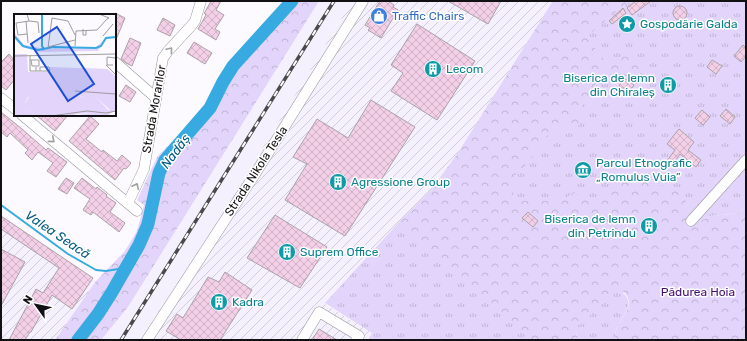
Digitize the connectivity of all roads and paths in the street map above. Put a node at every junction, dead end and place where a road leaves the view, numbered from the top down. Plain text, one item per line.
1 (201, 1) edge
2 (363, 1) edge
3 (116, 63) edge
4 (1, 98) edge
5 (156, 98) junction
6 (14, 108) edge
7 (23, 116) edge
8 (746, 160) edge
9 (128, 203) junction
10 (137, 211) dead end
11 (691, 221) dead end
12 (147, 340) edge
13 (302, 340) edge
14 (356, 340) edge

5 -> 1 street, Strada Morarilor
2 - 12 street, Strada Nikola Tesla
3 - 5 street
4 - 6 street
9 -> 5 street, Strada Morarilor
7 -> 9 street
8 - 11 street
9 - 10 street
13 - 14 street

